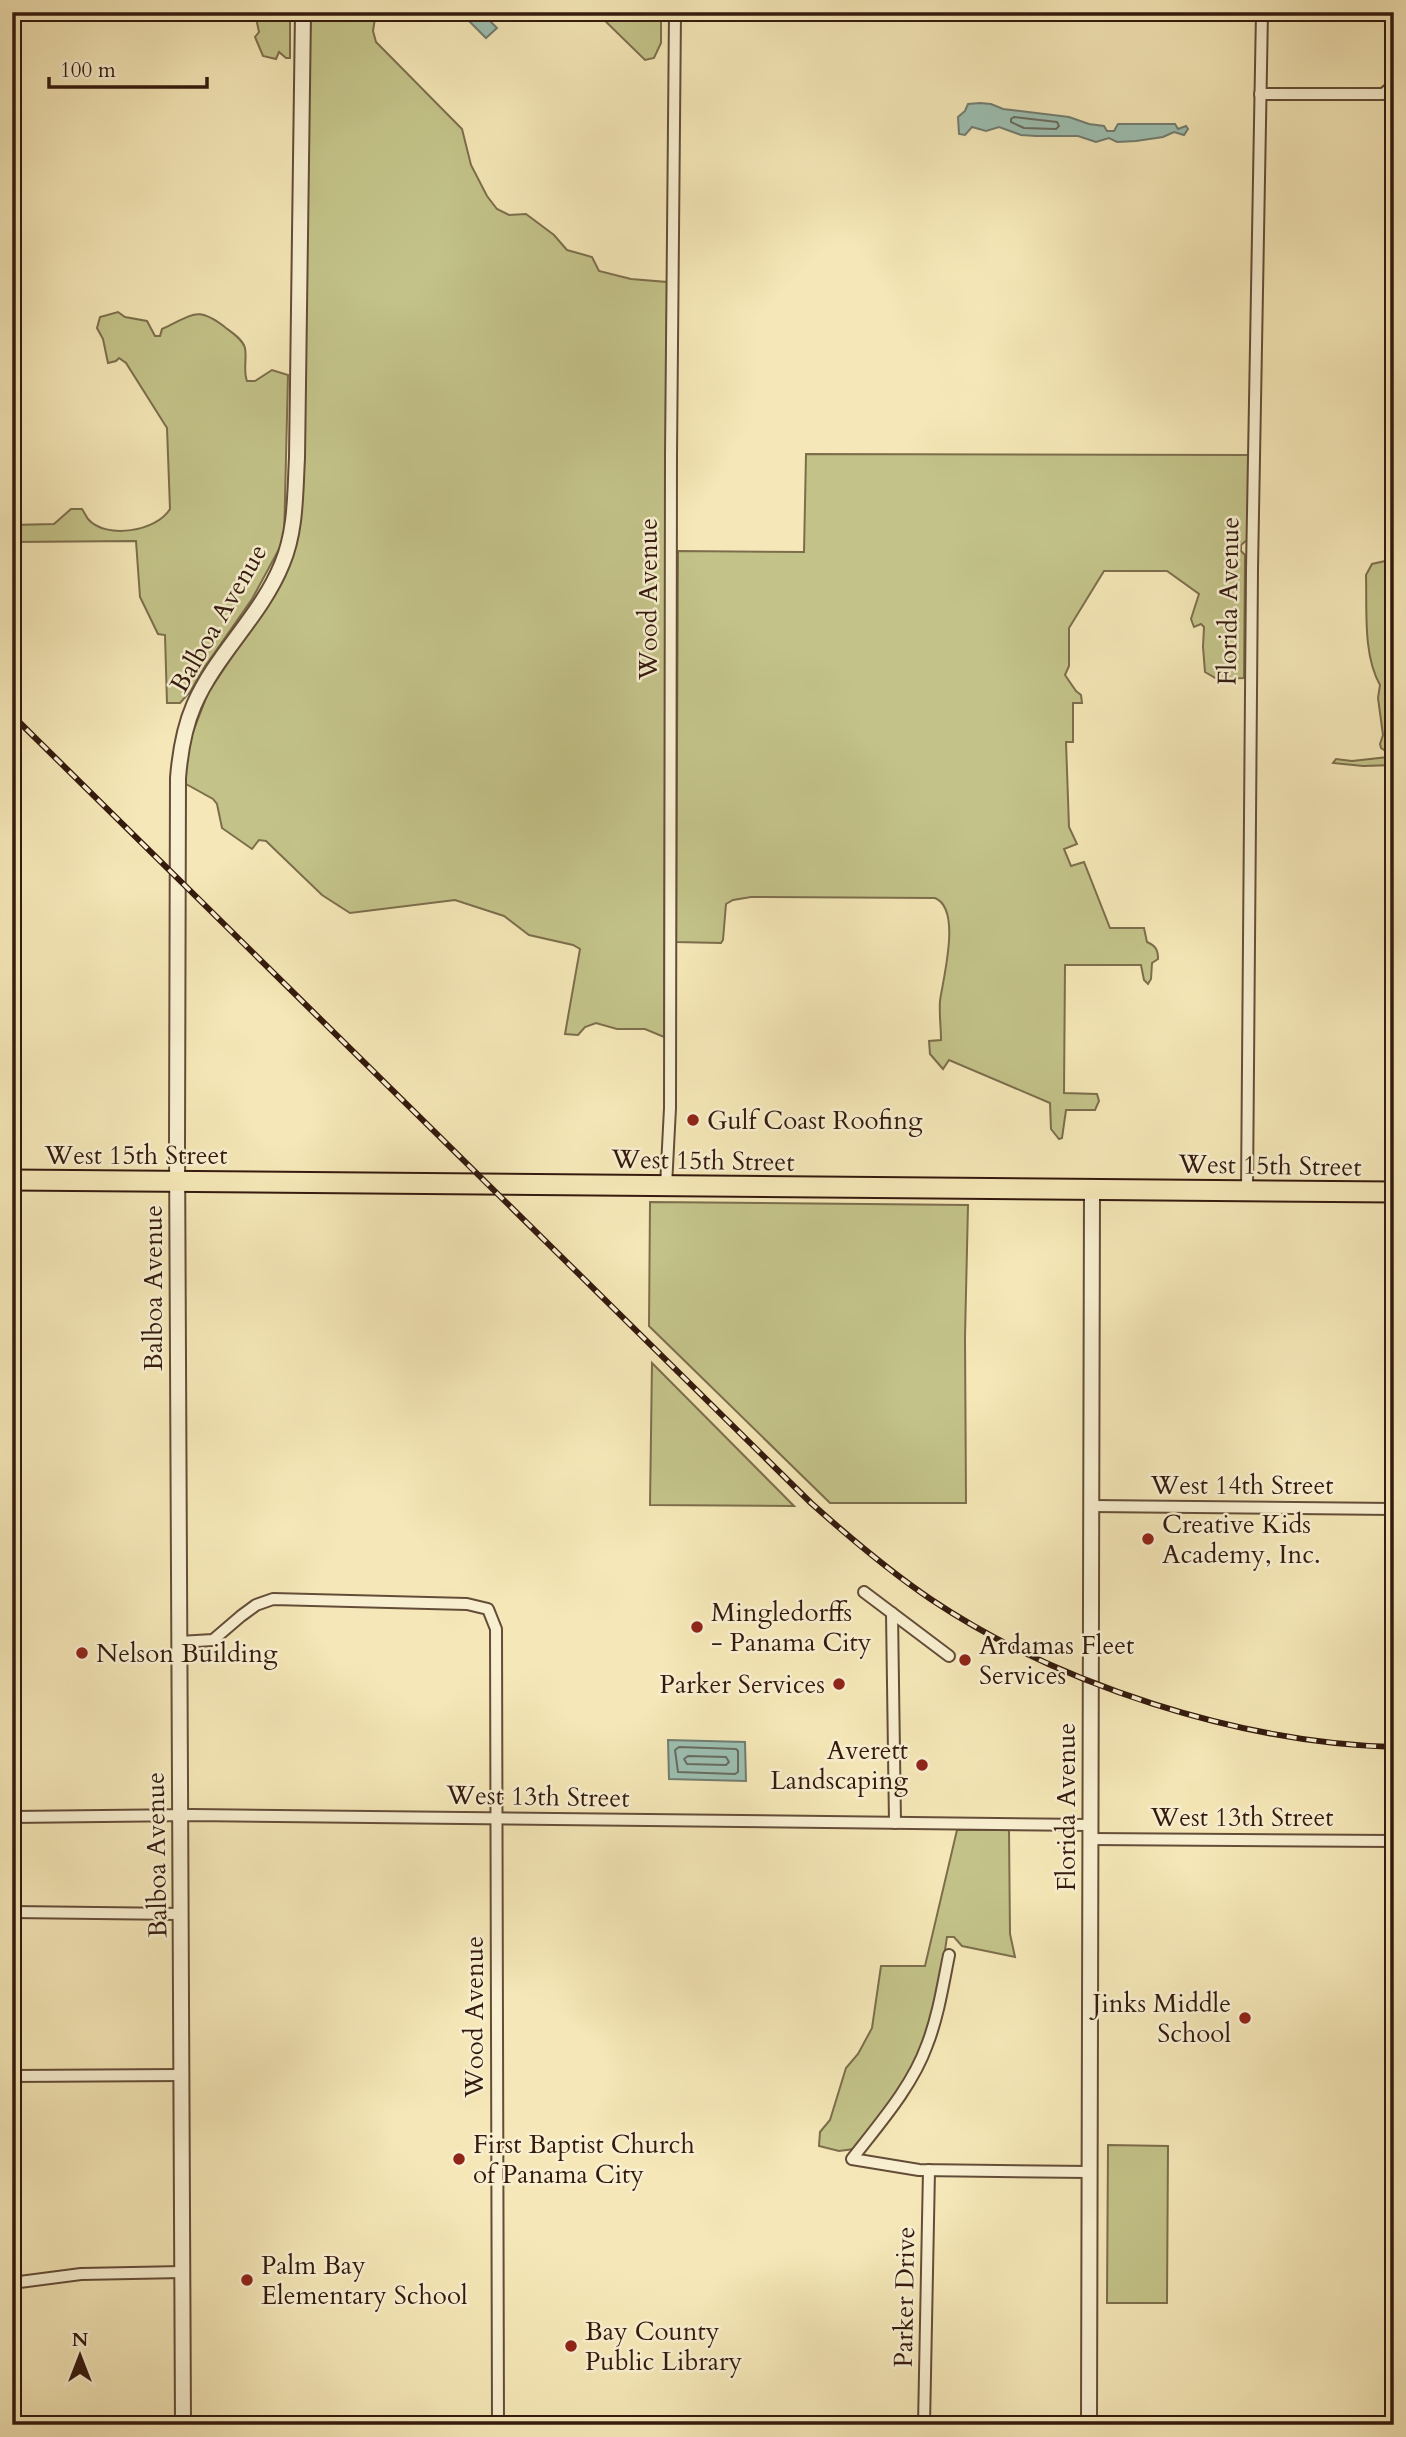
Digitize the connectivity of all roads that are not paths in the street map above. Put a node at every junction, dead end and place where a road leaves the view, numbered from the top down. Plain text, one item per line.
1 (303, 12) edge
2 (675, 12) edge
3 (1262, 12) edge
4 (1394, 85) edge
5 (1260, 94) junction
6 (12, 1180) edge
7 (177, 1182) junction
8 (666, 1186) junction
9 (1092, 1190) junction
10 (1247, 1191) junction
11 (1394, 1192) edge
12 (1091, 1506) junction
13 (1394, 1509) edge
14 (864, 1592) dead end
15 (892, 1613) junction
16 (179, 1642) junction
17 (949, 1656) dead end
18 (180, 1815) junction
19 (12, 1817) edge
20 (496, 1818) junction
21 (895, 1823) junction
22 (1090, 1832) junction
23 (1394, 1841) edge
24 (12, 1912) edge
25 (181, 1914) junction
26 (949, 1955) dead end
27 (182, 2075) junction
28 (12, 2076) edge
29 (929, 2170) junction
30 (1090, 2172) junction
31 (183, 2272) junction
32 (12, 2283) edge
33 (183, 2425) edge
34 (498, 2425) edge
35 (925, 2425) edge
36 (1089, 2425) edge

1 - 7 street, Balboa Avenue
2 - 8 street, Wood Avenue
3 - 5 street, Florida Avenue
4 - 5 street
5 - 10 street, Florida Avenue
6 - 7 highway, West 15th Street
7 - 8 highway, West 15th Street
7 - 16 street, Balboa Avenue
8 - 9 highway, West 15th Street
9 - 10 highway, West 15th Street
9 - 12 street, Florida Avenue
10 - 11 highway, West 15th Street
12 - 13 street, West 14th Street
12 - 22 street, Florida Avenue
14 - 15 street
15 - 17 street
15 - 21 street
16 - 18 street, Balboa Avenue
16 - 20 street, Wood Avenue
18 - 19 street, West 13th Street
18 - 20 street, West 13th Street
18 - 25 street, Balboa Avenue
20 - 21 street, West 13th Street
20 - 34 street, Wood Avenue
21 - 22 street, West 13th Street
22 - 23 street, West 13th Street
22 - 30 street, Florida Avenue
24 - 25 street
25 - 27 street, Balboa Avenue
26 - 29 street
27 - 28 street
27 - 31 street, Balboa Avenue
29 - 30 street
29 - 35 street, Parker Drive
30 - 36 street, Florida Avenue
31 - 32 street
31 - 33 street, Balboa Avenue

